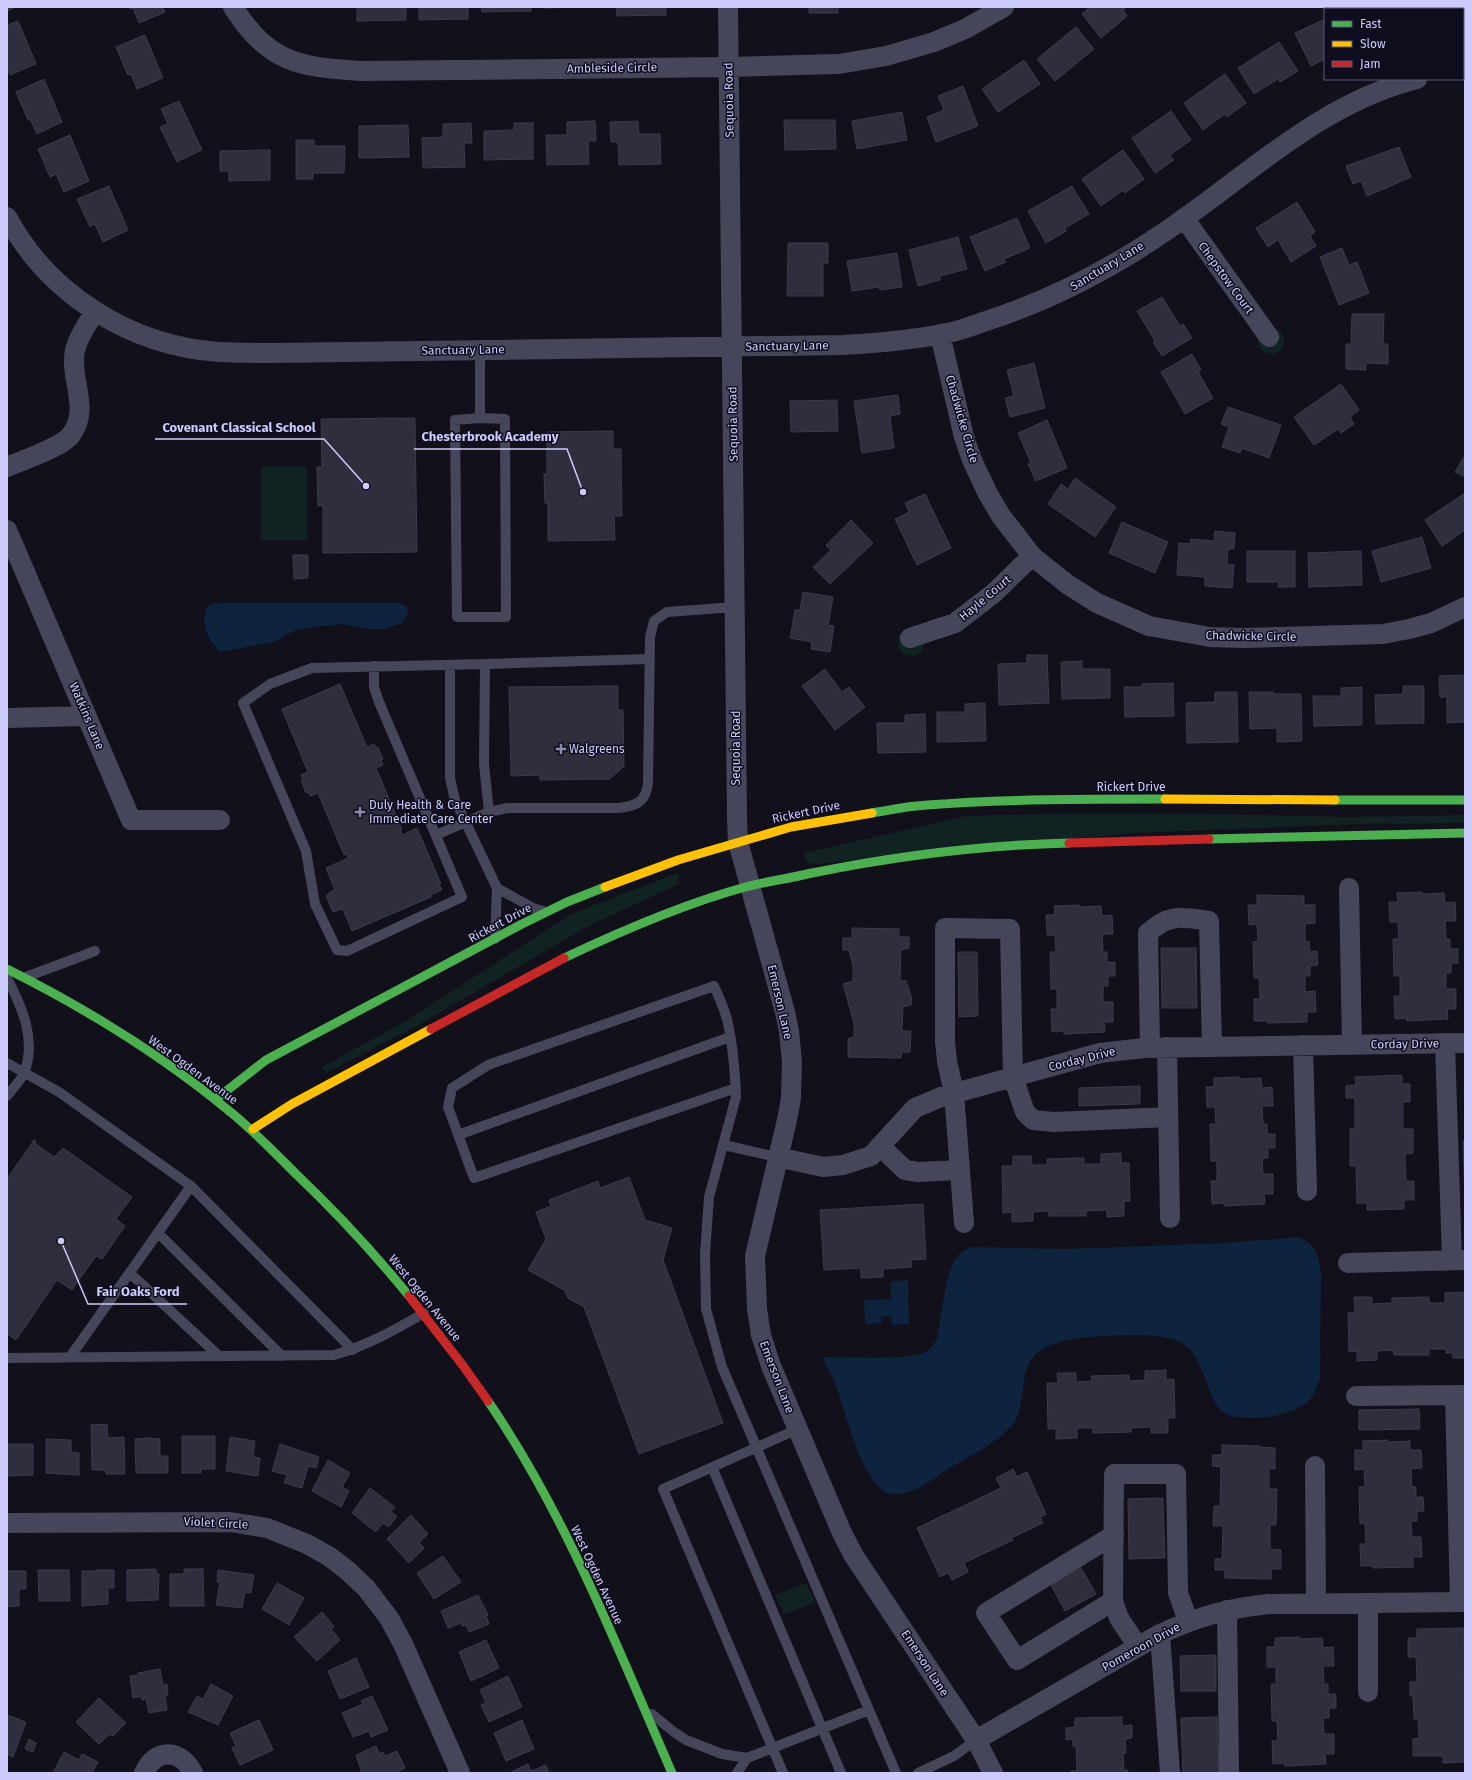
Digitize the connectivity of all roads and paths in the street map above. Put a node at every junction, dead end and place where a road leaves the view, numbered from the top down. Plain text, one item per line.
1 (233, 7) edge
2 (728, 7) edge
3 (1004, 7) edge
4 (729, 67) junction
5 (1413, 80) edge
6 (7, 218) edge
7 (1184, 218) junction
8 (95, 311) junction
9 (940, 334) junction
10 (1269, 337) dead end
11 (733, 346) junction
12 (480, 350) junction
13 (480, 418) junction
14 (7, 467) edge
15 (7, 530) edge
16 (1032, 556) junction
17 (735, 607) junction
18 (1465, 607) edge
19 (910, 638) dead end
20 (649, 659) junction
21 (485, 664) junction
22 (450, 665) junction
23 (374, 666) junction
24 (86, 716) junction
25 (7, 718) edge
26 (1465, 800) edge
27 (489, 812) junction
28 (220, 820) dead end
29 (464, 821) junction
30 (436, 835) junction
31 (1461, 837) edge
32 (738, 842) junction
33 (750, 886) junction
34 (496, 888) junction
35 (1349, 888) dead end
36 (547, 912) junction
37 (495, 939) junction
38 (96, 952) dead end
39 (7, 969) edge
40 (24, 977) junction
41 (7, 978) edge
42 (730, 1037) junction
43 (1445, 1043) junction
44 (1465, 1043) edge
45 (1303, 1045) junction
46 (1352, 1045) junction
47 (1159, 1047) junction
48 (1212, 1047) junction
49 (7, 1063) edge
50 (25, 1073) junction
51 (1013, 1077) junction
52 (736, 1088) junction
53 (954, 1093) junction
54 (7, 1096) edge
55 (216, 1099) junction
56 (1168, 1117) junction
57 (253, 1129) junction
58 (458, 1134) junction
59 (724, 1145) junction
60 (880, 1146) junction
61 (777, 1157) junction
62 (959, 1170) junction
63 (191, 1186) junction
64 (1307, 1191) dead end
65 (1170, 1218) dead end
66 (964, 1223) dead end
67 (158, 1233) junction
68 (1458, 1260) edge
69 (1348, 1263) dead end
70 (130, 1273) junction
71 (424, 1313) junction
72 (353, 1350) junction
73 (219, 1356) junction
74 (282, 1356) junction
75 (70, 1357) junction
76 (7, 1358) edge
77 (1460, 1395) edge
78 (1356, 1396) dead end
79 (798, 1429) junction
80 (756, 1447) junction
81 (1315, 1466) dead end
82 (712, 1467) junction
83 (7, 1523) edge
84 (1114, 1535) junction
85 (1113, 1601) junction
86 (1462, 1602) edge
87 (1368, 1603) junction
88 (1316, 1604) junction
89 (1227, 1610) junction
90 (1188, 1621) junction
91 (1160, 1634) junction
92 (1138, 1647) junction
93 (1368, 1692) dead end
94 (643, 1706) junction
95 (869, 1710) junction
96 (822, 1728) junction
97 (976, 1740) junction
98 (772, 1748) junction
99 (747, 1758) junction
100 (144, 1773) edge
101 (193, 1773) edge
102 (460, 1773) edge
103 (672, 1773) edge
104 (737, 1773) edge
105 (783, 1773) edge
106 (841, 1773) edge
107 (896, 1773) edge
108 (918, 1773) edge
109 (993, 1773) edge
110 (1170, 1773) edge
111 (1230, 1773) edge

1 - 4 street, Ambleside Circle
2 - 4 street, Sequoia Road
3 - 4 street, Ambleside Circle
4 - 11 street, Sequoia Road
5 - 7 street, Sanctuary Lane
6 - 8 street, Sanctuary Lane
7 - 9 street, Sanctuary Lane
7 - 10 street, Chepstow Court
8 - 12 street, Sanctuary Lane
8 - 14 street
9 - 11 street, Sanctuary Lane
9 - 16 street, Chadwicke Circle
11 - 12 street, Sanctuary Lane
11 - 17 street, Sequoia Road
12 - 13 lane
13 - 13 lane
15 - 24 street, Watkins Lane
16 - 18 street, Chadwicke Circle
16 - 19 street, Hayle Court
17 - 20 lane
17 - 32 street, Sequoia Road
20 - 21 lane
20 - 27 lane
21 - 22 lane
21 - 27 lane
22 - 23 lane
22 - 29 lane
23 - 30 lane
23 - 30 lane
24 - 25 street
24 - 28 street, Watkins Lane
26 - 32 street, Rickert Drive
27 - 29 lane
29 - 30 lane
29 - 34 lane
31 - 33 street
32 - 33 street, Emerson Lane
32 - 36 street, Rickert Drive
33 - 57 street
33 - 61 street, Emerson Lane
34 - 36 lane
34 - 37 lane
35 - 46 street
36 - 37 street, Rickert Drive
37 - 55 street, Rickert Drive
38 - 40 lane
39 - 40 street, West Ogden Avenue
40 - 55 street, West Ogden Avenue
41 - 50 lane
42 - 52 lane
42 - 58 lane
42 - 58 lane
43 - 44 street, Corday Drive
43 - 46 street, Corday Drive
43 - 68 street
45 - 46 street, Corday Drive
45 - 48 street, Corday Drive
45 - 64 street
47 - 48 street, Corday Drive
47 - 48 street
47 - 51 street, Corday Drive
47 - 56 street
49 - 50 lane
50 - 54 lane
50 - 63 lane
51 - 53 street, Corday Drive
51 - 53 street
51 - 56 street
52 - 58 lane
52 - 59 lane
53 - 60 street, Corday Drive
53 - 62 street
55 - 57 street, West Ogden Avenue
56 - 65 street
57 - 71 street, West Ogden Avenue
59 - 61 lane
59 - 80 lane
60 - 61 street, Corday Drive
60 - 62 street
61 - 79 street, Emerson Lane
62 - 66 street
63 - 67 lane
63 - 72 lane
67 - 70 lane
67 - 74 lane
68 - 69 street
70 - 73 lane
70 - 75 lane
71 - 72 lane
71 - 94 street, West Ogden Avenue
72 - 74 lane
73 - 74 lane
73 - 75 lane
75 - 76 lane
77 - 78 street
77 - 86 street
79 - 80 lane
79 - 97 street, Emerson Lane
80 - 82 lane
80 - 95 lane
81 - 88 street
82 - 96 lane
82 - 98 lane
83 - 102 street, Violet Circle
84 - 85 street
84 - 85 street
84 - 90 street
85 - 92 street
86 - 87 street, Pomeroon Drive
87 - 88 street, Pomeroon Drive
87 - 93 street
88 - 89 street, Pomeroon Drive
89 - 90 street, Pomeroon Drive
89 - 111 street
90 - 91 street, Pomeroon Drive
91 - 92 street, Pomeroon Drive
91 - 110 street
92 - 97 street, Pomeroon Drive
94 - 99 lane
94 - 103 street, West Ogden Avenue
95 - 96 lane
95 - 107 lane
96 - 98 lane
96 - 106 lane
97 - 108 lane
97 - 109 street, Emerson Lane
98 - 99 lane
98 - 105 lane
99 - 104 lane
100 - 101 street

